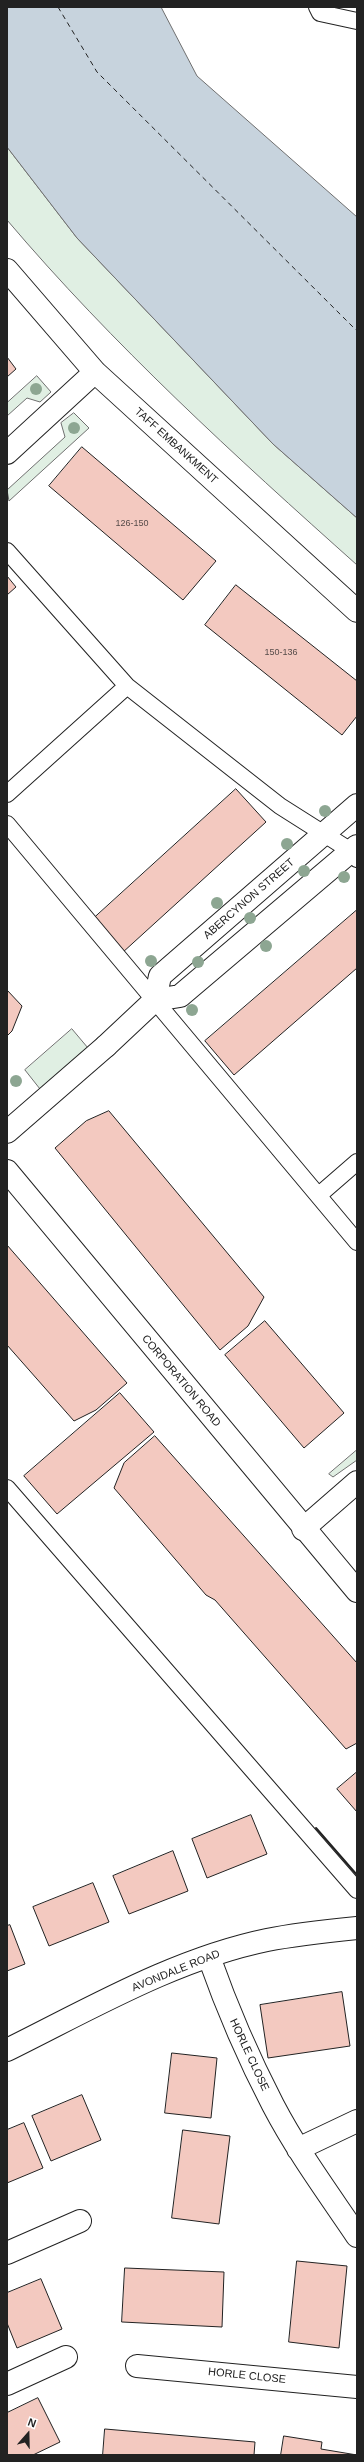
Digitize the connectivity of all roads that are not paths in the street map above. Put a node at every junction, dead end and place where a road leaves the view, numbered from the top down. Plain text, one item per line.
1 (317, 7) edge
2 (357, 21) edge
3 (7, 270) edge
4 (95, 372) junction
5 (7, 453) edge
6 (7, 551) edge
7 (357, 611) edge
8 (127, 686) junction
9 (7, 794) edge
10 (357, 806) edge
11 (7, 824) edge
12 (324, 834) junction
13 (355, 852) edge
14 (156, 1000) junction
15 (7, 1132) edge
16 (357, 1162) edge
17 (7, 1171) edge
18 (319, 1195) junction
19 (357, 1242) edge
20 (357, 1482) edge
21 (7, 1488) edge
22 (303, 1529) junction
23 (357, 1591) edge
24 (357, 1890) edge
25 (357, 1928) edge
26 (209, 1957) junction
27 (7, 2050) edge
28 (357, 2121) edge
29 (298, 2149) junction
30 (80, 2221) dead end
31 (357, 2236) edge
32 (7, 2253) edge
33 (66, 2357) dead end
34 (137, 2366) dead end
35 (7, 2384) edge
36 (357, 2387) edge

1 - 2 lane
3 - 4 street, TAFF EMBANKMENT
4 - 5 street
4 - 7 street, TAFF EMBANKMENT
6 - 8 lane
8 - 9 lane
8 - 12 lane
10 - 12 street, ABERCYNON STREET
11 - 14 lane
12 - 13 lane
12 - 14 street, ABERCYNON STREET
13 - 14 street
14 - 15 street
14 - 18 lane
16 - 18 lane
17 - 22 street, CORPORATION ROAD
18 - 19 lane
20 - 22 street
21 - 24 lane
22 - 23 street, CORPORATION ROAD
25 - 26 street, AVONDALE ROAD
26 - 27 street, AVONDALE ROAD
26 - 29 street, HORLE CLOSE
28 - 29 street
29 - 31 street, HORLE CLOSE
30 - 32 street
33 - 35 street
34 - 36 street, HORLE CLOSE

